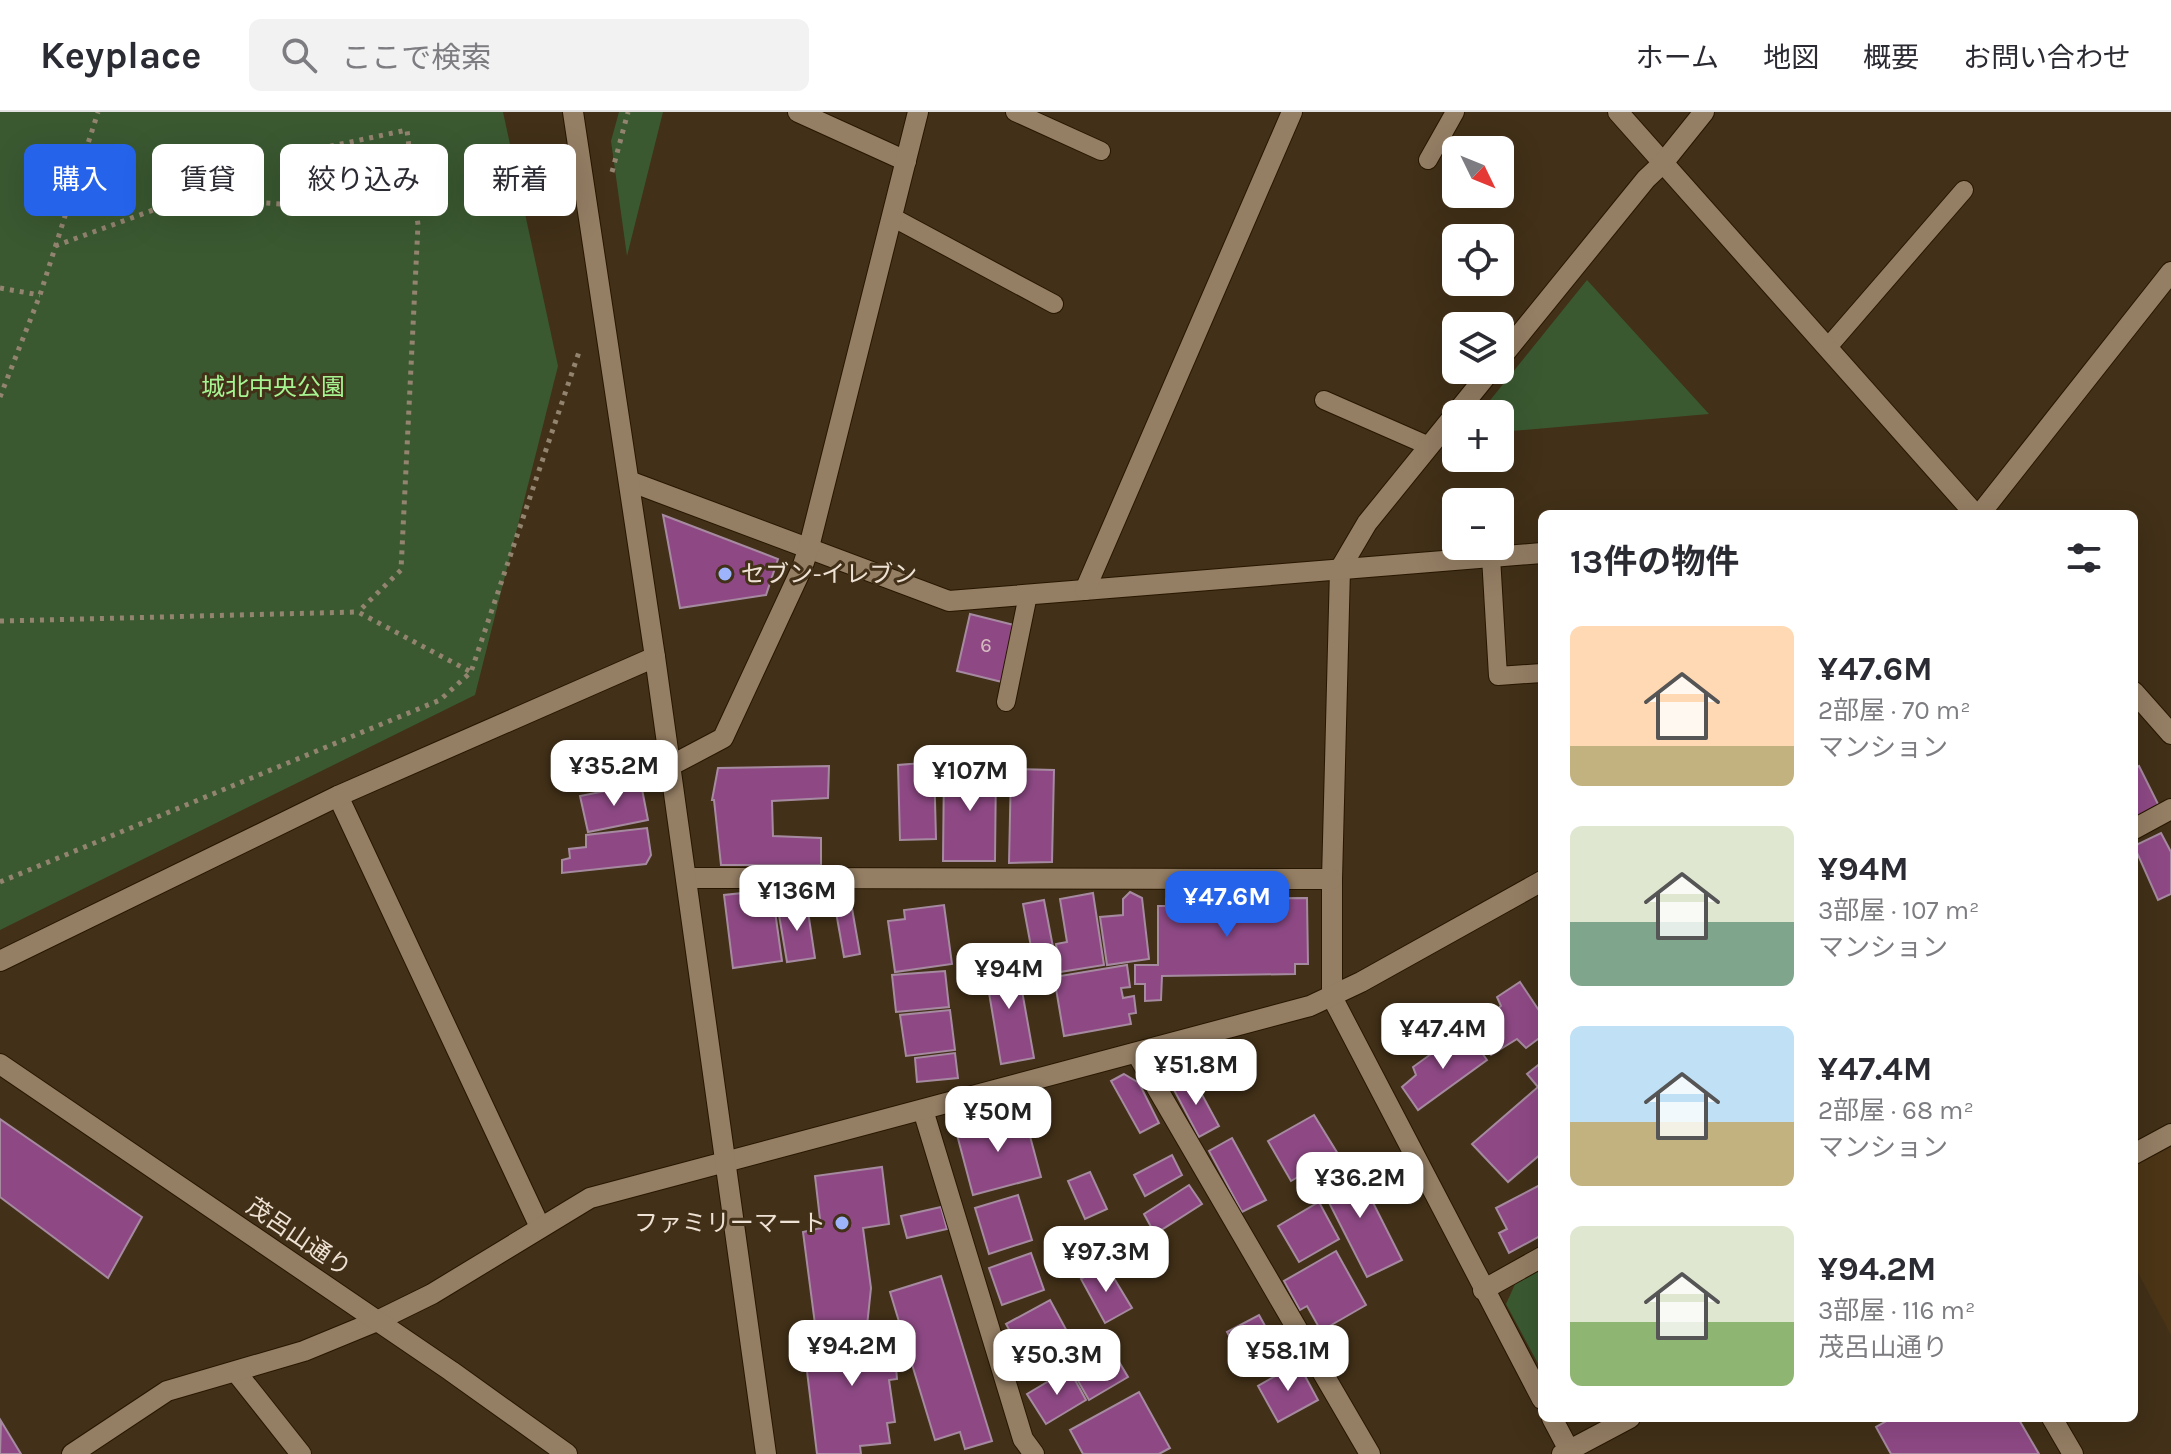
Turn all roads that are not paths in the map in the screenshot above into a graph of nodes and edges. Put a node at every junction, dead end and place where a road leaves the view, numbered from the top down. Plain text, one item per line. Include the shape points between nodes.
1 (573, 112) edge
2 (798, 112) edge
3 (918, 112) edge
4 (1015, 112) edge
5 (1292, 112) edge
6 (1455, 112) edge
7 (1618, 112) edge
8 (1704, 112) edge
9 (1101, 151) dead end
10 (1428, 160) dead end
11 (906, 161) junction
12 (1663, 163) junction
13 (1964, 190) dead end
14 (892, 217) junction
15 (2171, 272) edge
16 (1054, 304) dead end
17 (1514, 342) edge
18 (1828, 347) junction
19 (1480, 384) edge
20 (1324, 400) dead end
21 (1429, 446) junction
22 (629, 481) junction
23 (1974, 510) edge
24 (1981, 510) edge
25 (809, 547) junction
26 (1538, 553) edge
27 (1514, 555) edge
28 (1453, 560) edge
29 (1491, 560) edge
30 (1340, 569) junction
31 (1085, 590) junction
32 (1028, 595) junction
33 (655, 657) junction
34 (1538, 673) edge
35 (2138, 697) edge
36 (1006, 702) dead end
37 (2171, 734) edge
38 (670, 766) junction
39 (338, 796) junction
40 (2171, 809) edge
41 (2138, 827) edge
42 (686, 878) junction
43 (1332, 879) junction
44 (1538, 883) edge
45 (0, 961) edge
46 (1332, 997) junction
47 (1137, 1054) junction
48 (0, 1064) edge
49 (923, 1110) junction
50 (2171, 1134) edge
51 (2138, 1152) edge
52 (726, 1161) junction
53 (540, 1227) junction
54 (1538, 1259) edge
55 (1483, 1290) junction
56 (377, 1321) junction
57 (236, 1372) junction
58 (1538, 1392) edge
59 (1554, 1422) edge
60 (1623, 1422) edge
61 (2054, 1422) edge
62 (1567, 1453) edge
63 (72, 1454) edge
64 (301, 1454) edge
65 (567, 1454) edge
66 (766, 1454) edge
67 (1034, 1454) edge
68 (1370, 1454) edge
69 (2073, 1454) edge

1 - 22 street
2 - 11 street
3 - 11 street
4 - 9 lane
5 - 31 street
6 - 10 lane
7 - 12 street
8 - 12 street
11 - 14 street
12 - 17 street
12 - 18 street
13 - 18 lane
14 - 16 lane
14 - 25 street
15 - 24 street
18 - 23 street
19 - 21 street
20 - 21 lane
21 - 30 street via 1367,523
22 - 25 street
22 - 33 street
25 - 32 street via 949,601
25 - 38 street via 723,738
26 - 27 street
28 - 30 street
29 - 34 lane via 1498,676
30 - 31 street
30 - 43 street
31 - 32 street
32 - 36 lane
33 - 38 street
33 - 39 street
35 - 37 street
38 - 42 street
39 - 45 street
39 - 53 street
40 - 41 street
42 - 43 street
42 - 52 street
43 - 46 street
44 - 46 street
46 - 47 street
46 - 55 street
47 - 49 street
47 - 68 street
48 - 56 street, 茂呂山通り
49 - 52 street
49 - 67 street via 1023,1439
50 - 51 street
52 - 53 street via 590,1198
52 - 66 street
53 - 56 street via 432,1294
54 - 55 street
55 - 58 street
56 - 57 street
56 - 65 street, 茂呂山通り
57 - 63 street via 167,1391
57 - 64 street
59 - 62 street
60 - 62 street
61 - 69 street

